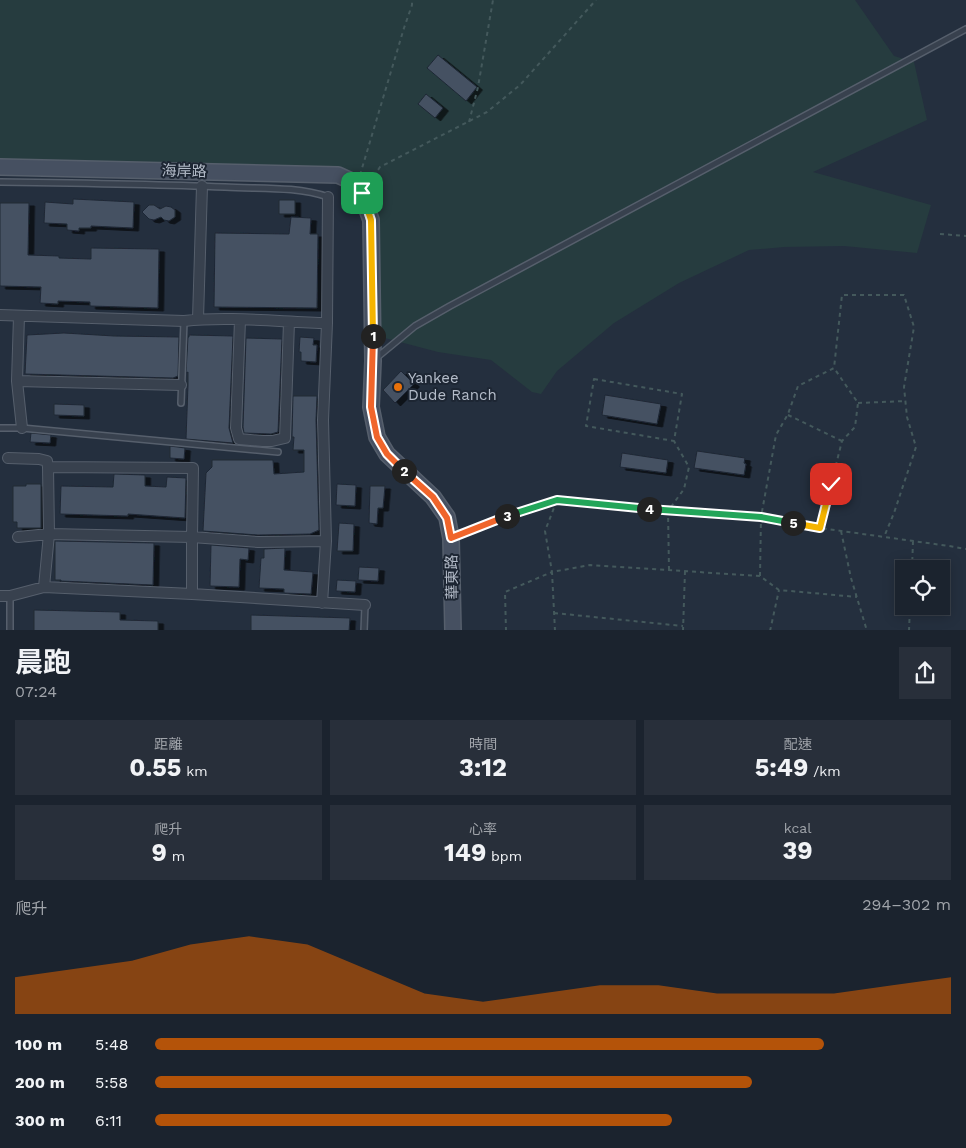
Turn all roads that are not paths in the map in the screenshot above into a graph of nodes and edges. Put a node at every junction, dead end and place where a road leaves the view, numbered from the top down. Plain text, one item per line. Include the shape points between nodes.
1 (966, 29) edge
2 (0, 167) edge
3 (0, 182) edge
4 (202, 186) junction
5 (362, 193) joint
6 (328, 197) joint
7 (0, 315) edge
8 (18, 316) junction
9 (198, 319) junction
10 (240, 320) junction
11 (184, 321) junction
12 (289, 322) junction
13 (327, 323) junction
14 (373, 361) junction
15 (17, 381) junction
16 (181, 386) junction
17 (181, 402) dead end
18 (0, 428) edge
19 (22, 428) junction
20 (278, 452) dead end
21 (8, 458) dead end
22 (48, 468) junction
23 (49, 534) junction
24 (18, 537) dead end
25 (192, 537) junction
26 (326, 541) junction
27 (44, 587) junction
28 (192, 594) junction
29 (5, 596) edge
30 (322, 602) junction
31 (365, 605) joint
32 (10, 630) edge
33 (364, 630) edge
34 (453, 630) edge

1 - 14 lane via 450,306 415,326
2 - 5 main road, 海岸路 via 338,175 349,180
3 - 4 lane
4 - 6 lane via 287,190
4 - 9 street
5 - 14 main road, 華東路 via 371,220
6 - 13 street
7 - 8 street
8 - 11 street
8 - 15 street
9 - 10 street
9 - 11 street
10 - 12 street
10 - 12 street via 236,428 239,439 263,441 285,438
11 - 16 lane
12 - 13 street
13 - 26 street via 323,420
14 - 34 main road, 華東路 via 371,407 377,437 387,454 433,497 447,518 451,538
15 - 16 street
15 - 19 street
16 - 17 lane
18 - 19 lane
19 - 20 lane
21 - 22 street via 39,459 47,461
22 - 23 street
22 - 25 street via 193,468
23 - 24 street
23 - 25 street
23 - 27 street
25 - 26 street via 258,542
25 - 28 street
26 - 30 street
27 - 28 street
27 - 29 street
28 - 30 street
29 - 32 lane
30 - 31 street
31 - 33 lane

